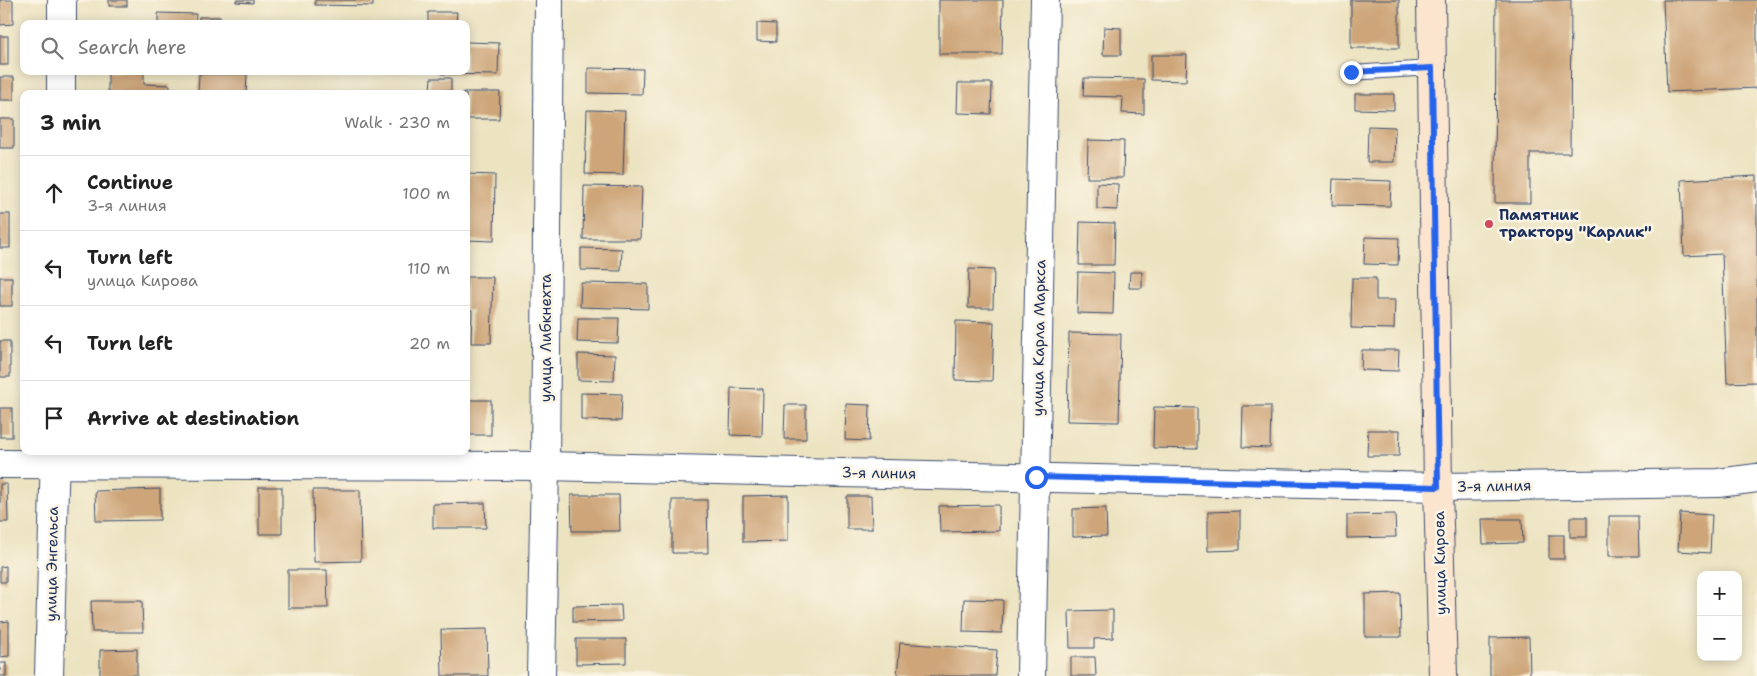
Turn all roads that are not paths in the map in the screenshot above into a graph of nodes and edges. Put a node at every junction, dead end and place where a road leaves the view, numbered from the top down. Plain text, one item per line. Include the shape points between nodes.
1 (62, 0) edge
2 (549, 0) edge
3 (1045, 0) edge
4 (1431, 0) edge
5 (62, 20) edge
6 (1432, 68) junction
7 (1351, 72) dead end
8 (61, 75) edge
9 (61, 90) edge
10 (55, 458) edge
11 (0, 464) edge
12 (545, 466) junction
13 (1036, 477) junction
14 (1757, 478) edge
15 (1438, 487) junction
16 (50, 676) edge
17 (541, 676) edge
18 (1031, 676) edge
19 (1443, 676) edge

1 - 5 street
2 - 12 street, улица Либкнехта
3 - 13 street, улица Карла Маркса
4 - 6 street, улица Кирова
6 - 7 lane
6 - 15 street, улица Кирова
8 - 9 street
10 - 11 street, 3-я линия
10 - 12 street, 3-я линия
10 - 16 street, улица Энгельса
12 - 13 street, 3-я линия
12 - 17 street, улица Либкнехта
13 - 15 street, 3-я линия
13 - 18 street, улица Карла Маркса
14 - 15 street, 3-я линия via 1718,483
15 - 19 street, улица Кирова

